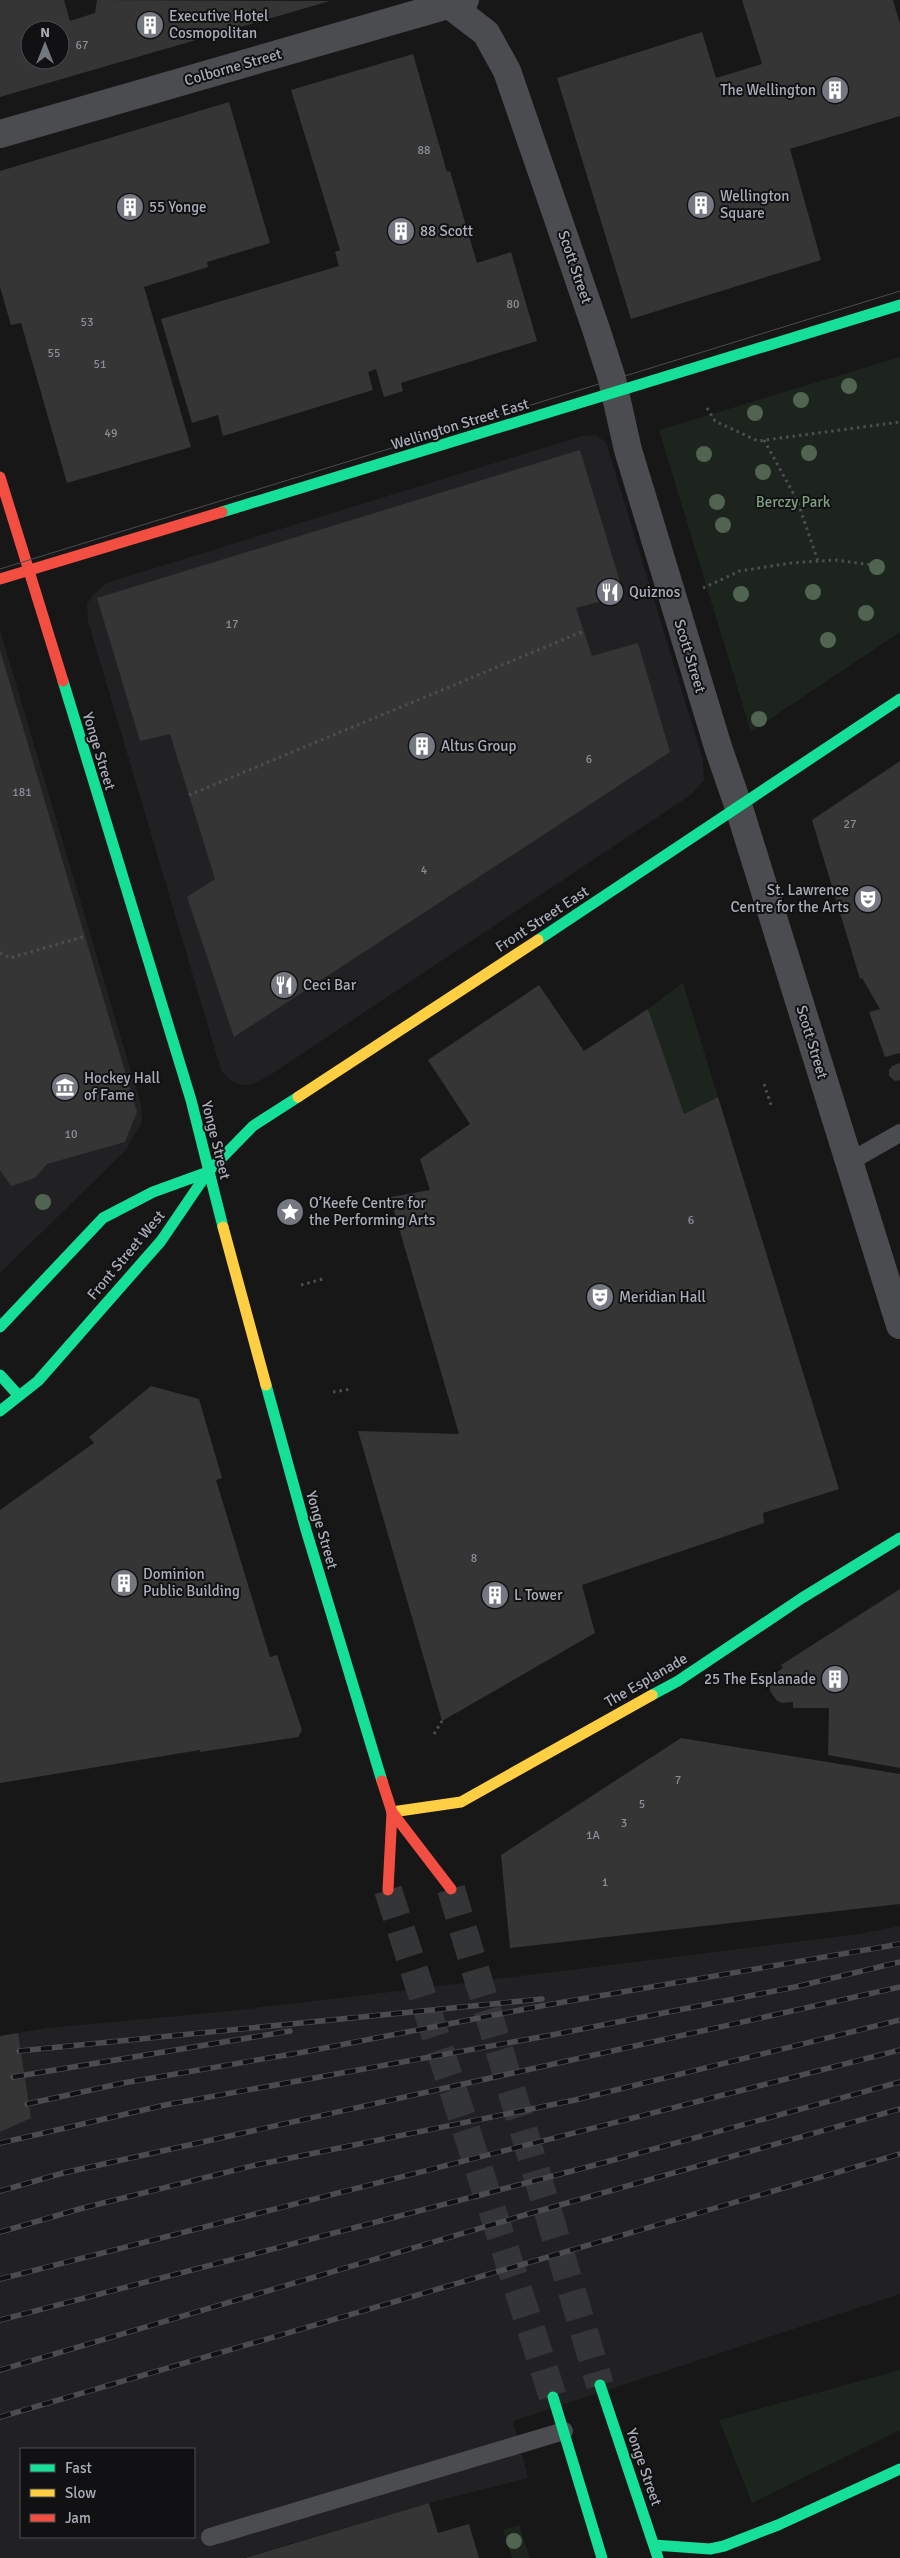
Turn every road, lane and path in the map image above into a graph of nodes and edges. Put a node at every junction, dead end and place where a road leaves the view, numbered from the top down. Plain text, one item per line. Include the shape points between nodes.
1 (453, 2) edge
2 (0, 134) edge
3 (900, 305) edge
4 (615, 392) junction
5 (708, 408) dead end
6 (900, 422) edge
7 (764, 440) junction
8 (0, 478) edge
9 (818, 561) junction
10 (873, 565) dead end
11 (28, 570) junction
12 (0, 579) edge
13 (698, 590) dead end
14 (584, 631) dead end
15 (900, 698) edge
16 (189, 795) dead end
17 (739, 808) junction
18 (86, 936) dead end
19 (0, 953) edge
20 (764, 1084) dead end
21 (771, 1104) dead end
22 (900, 1133) edge
23 (850, 1162) junction
24 (208, 1172) junction
25 (326, 1278) dead end
26 (301, 1285) dead end
27 (900, 1325) edge
28 (0, 1327) edge
29 (0, 1375) edge
30 (351, 1389) dead end
31 (333, 1392) dead end
32 (19, 1396) junction
33 (0, 1411) edge
34 (900, 1538) edge
35 (442, 1721) dead end
36 (434, 1734) dead end
37 (392, 1812) junction
38 (451, 1889) tunnel mouth
39 (388, 1890) tunnel mouth
40 (600, 2385) tunnel mouth
41 (553, 2397) tunnel mouth
42 (564, 2431) junction
43 (900, 2468) edge
44 (210, 2537) dead end
45 (654, 2545) junction
46 (602, 2558) edge
47 (658, 2558) edge

1 - 2 street, Colborne Street
1 - 4 street, Scott Street via 486,33 507,71
3 - 4 main road, Wellington Street East
4 - 11 main road, Wellington Street East
4 - 17 street, Scott Street via 630,459
5 - 7 path via 715,421 758,441
6 - 7 path
7 - 9 path via 797,500
8 - 11 main road, Yonge Street
9 - 10 path
9 - 13 path via 740,571
11 - 12 main road, Wellington Street East
11 - 24 main road, Yonge Street via 191,1100
14 - 16 path
15 - 17 main road, Front Street East
17 - 23 street, Scott Street
17 - 24 main road, Front Street East via 252,1126
18 - 19 path via 10,958
20 - 21 path
22 - 23 lane
23 - 27 street, Scott Street
24 - 28 main road, Front Street West via 153,1192 103,1218
24 - 32 main road, Front Street West via 160,1241 38,1381
24 - 37 main road, Yonge Street via 306,1530
25 - 26 path
29 - 32 main road
30 - 31 path
32 - 33 main road, Front Street West
34 - 37 main road, The Esplanade via 802,1598 678,1681 462,1802
35 - 36 path
37 - 38 main road, Yonge Street
37 - 39 main road, Yonge Street
40 - 45 main road, Yonge Street
41 - 42 main road
42 - 44 lane
42 - 46 main road
43 - 45 main road via 778,2525 724,2546 710,2549
45 - 47 main road, Yonge Street

